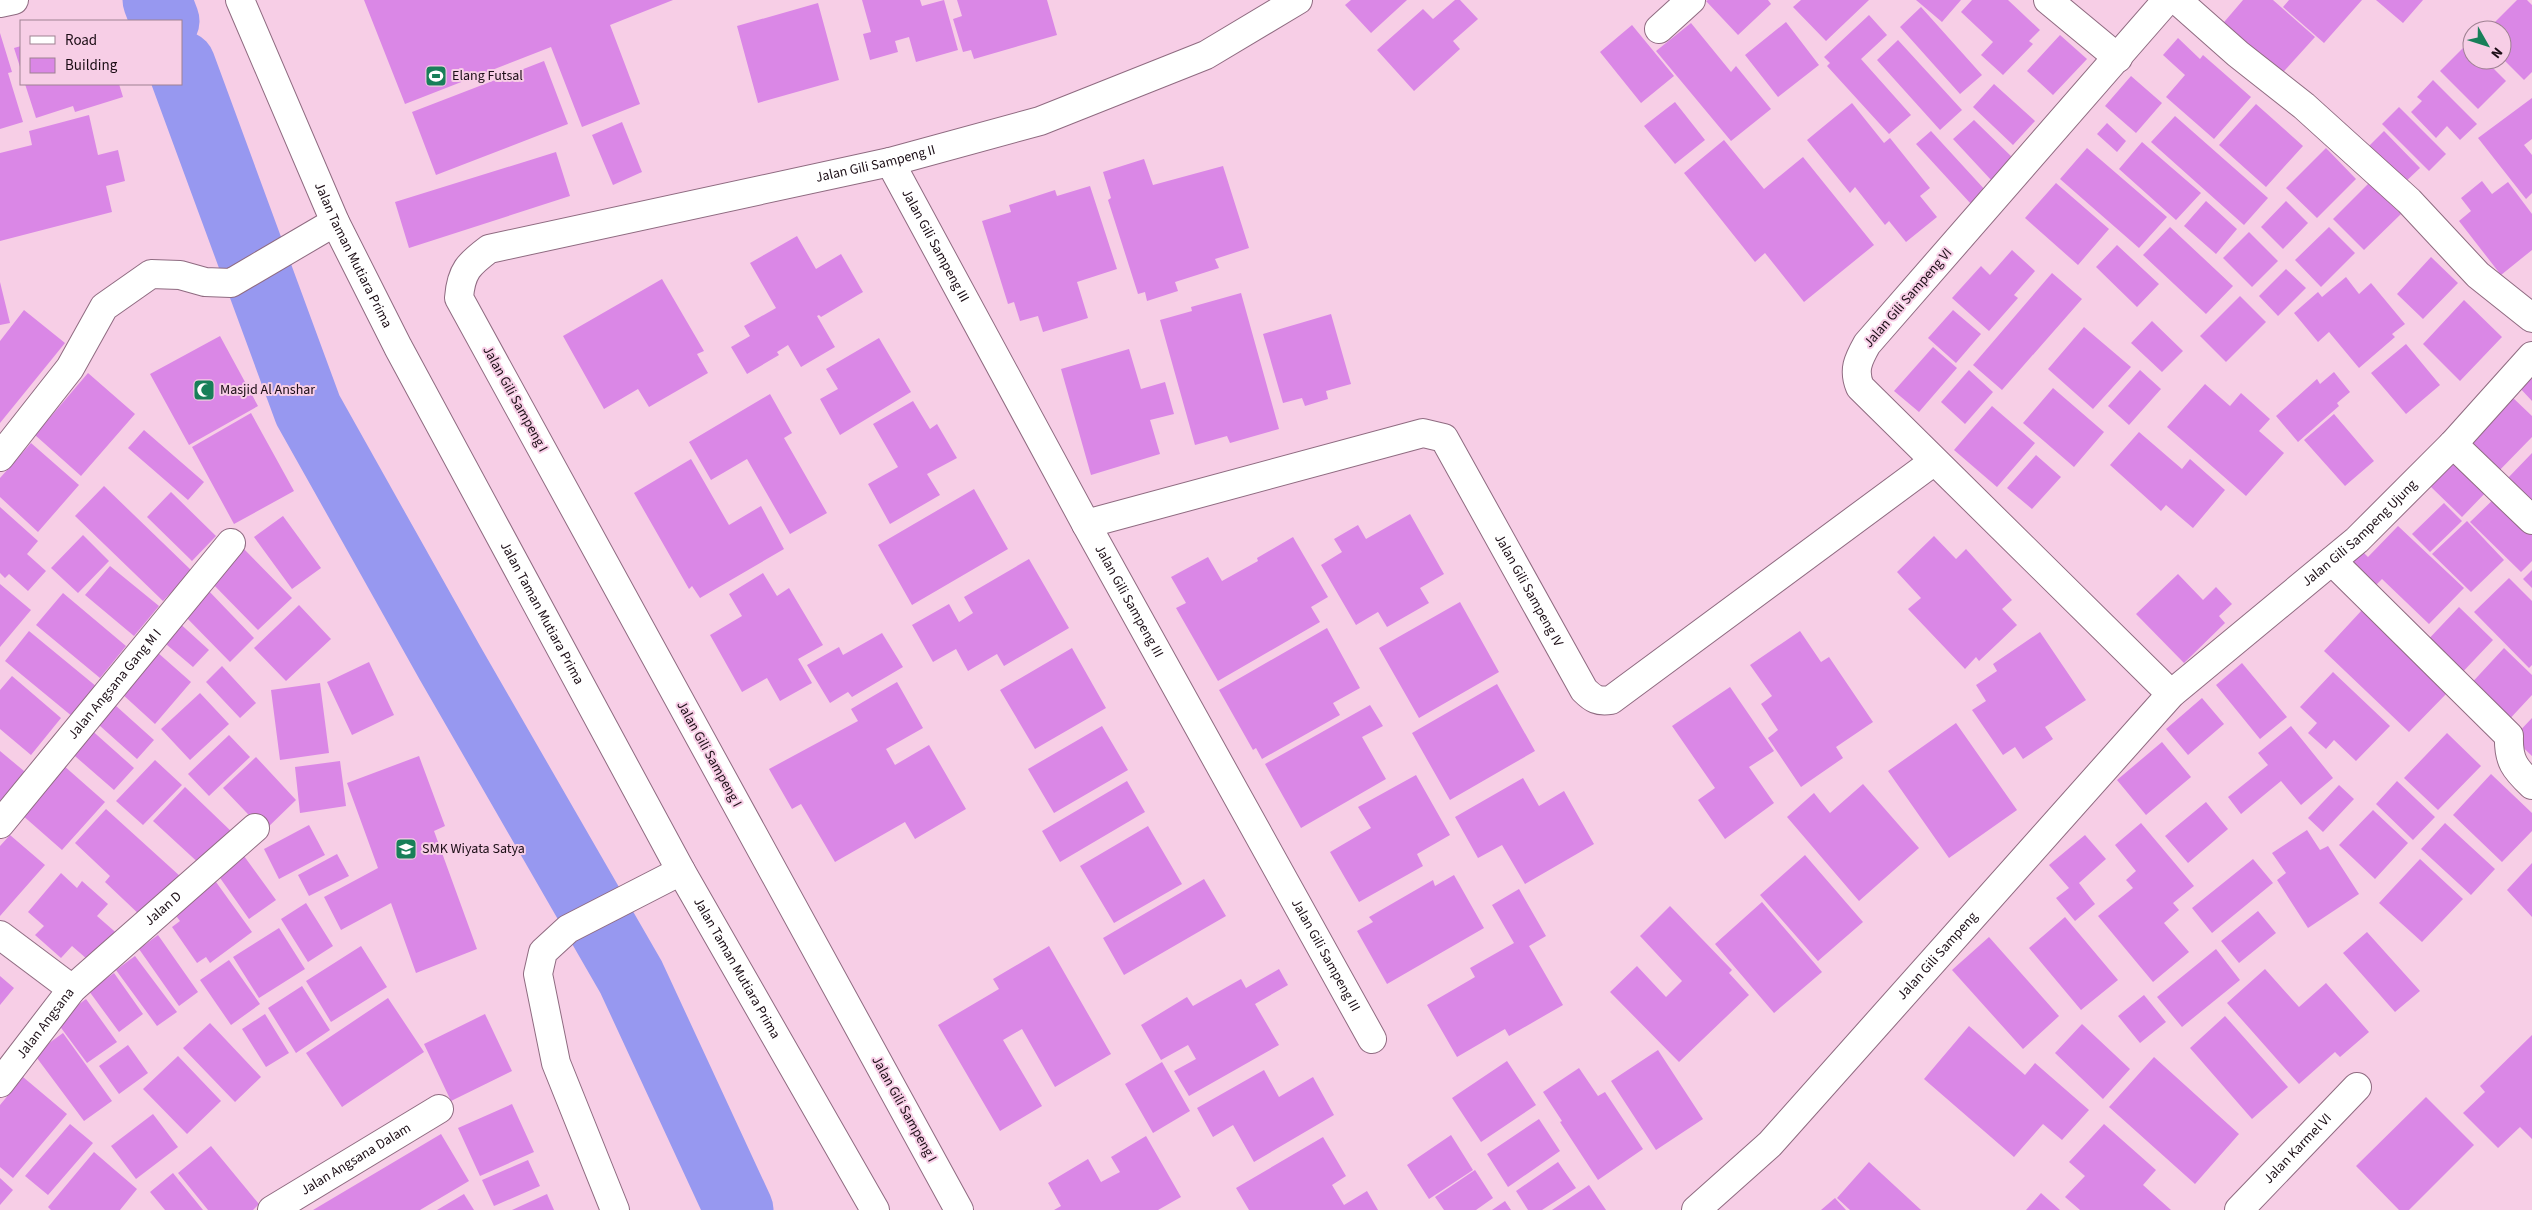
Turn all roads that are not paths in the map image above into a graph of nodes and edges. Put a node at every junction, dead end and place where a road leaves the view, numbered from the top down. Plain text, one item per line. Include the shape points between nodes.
1 (14, 0) edge
2 (240, 0) edge
3 (1298, 0) edge
4 (1692, 0) edge
5 (2048, 0) edge
6 (2167, 0) edge
7 (2177, 0) edge
8 (0, 3) edge
9 (1659, 29) dead end
10 (2118, 58) junction
11 (890, 162) junction
12 (334, 222) junction
13 (459, 298) joint
14 (2532, 318) edge
15 (2532, 356) edge
16 (2453, 444) junction
17 (0, 457) edge
18 (1933, 462) junction
19 (2532, 520) edge
20 (1086, 524) junction
21 (231, 543) dead end
22 (2332, 560) junction
23 (2171, 694) junction
24 (2523, 777) edge
25 (0, 824) edge
26 (255, 828) dead end
27 (670, 876) junction
28 (0, 935) edge
29 (72, 989) junction
30 (1372, 1039) dead end
31 (0, 1083) edge
32 (2357, 1087) dead end
33 (439, 1109) dead end
34 (272, 1210) edge
35 (615, 1210) edge
36 (875, 1210) edge
37 (959, 1210) edge
38 (1696, 1210) edge
39 (2239, 1210) edge

1 - 8 street
2 - 12 street, Jalan Taman Mutiara Prima
3 - 11 street, Jalan Gili Sampeng II via 1206,55 1040,122
4 - 9 street
5 - 10 street
6 - 10 street, Jalan Gili Sampeng VI
7 - 14 street via 2311,112 2408,200 2478,275
10 - 18 street, Jalan Gili Sampeng VI via 1858,358 1855,374 1860,387
11 - 13 street, Jalan Gili Sampeng II via 489,249 469,264 460,281
11 - 20 street, Jalan Gili Sampeng III
12 - 17 street via 231,283 151,274 104,308 70,368
12 - 27 street, Jalan Taman Mutiara Prima
13 - 37 street, Jalan Gili Sampeng I
15 - 16 street, Jalan Gili Sampeng Ujung
16 - 19 street
16 - 22 street, Jalan Gili Sampeng Ujung via 2357,540
18 - 20 street, Jalan Gili Sampeng IV via 1611,700 1603,701 1594,700 1584,690 1444,438 1423,433
18 - 23 street, Jalan Gili Sampeng VI
20 - 30 street, Jalan Gili Sampeng III
21 - 25 street, Jalan Angsana Gang M I
22 - 23 street, Jalan Gili Sampeng Ujung
22 - 24 street via 2509,736 2508,748
23 - 38 street, Jalan Gili Sampeng via 1770,1144
26 - 29 street, Jalan D
27 - 35 street via 571,926 543,952 538,974 556,1063
27 - 36 street, Jalan Taman Mutiara Prima
28 - 29 street, Jalan Angsana
29 - 31 street, Jalan Angsana
32 - 39 street, Jalan Karmel VI
33 - 34 street, Jalan Angsana Dalam

